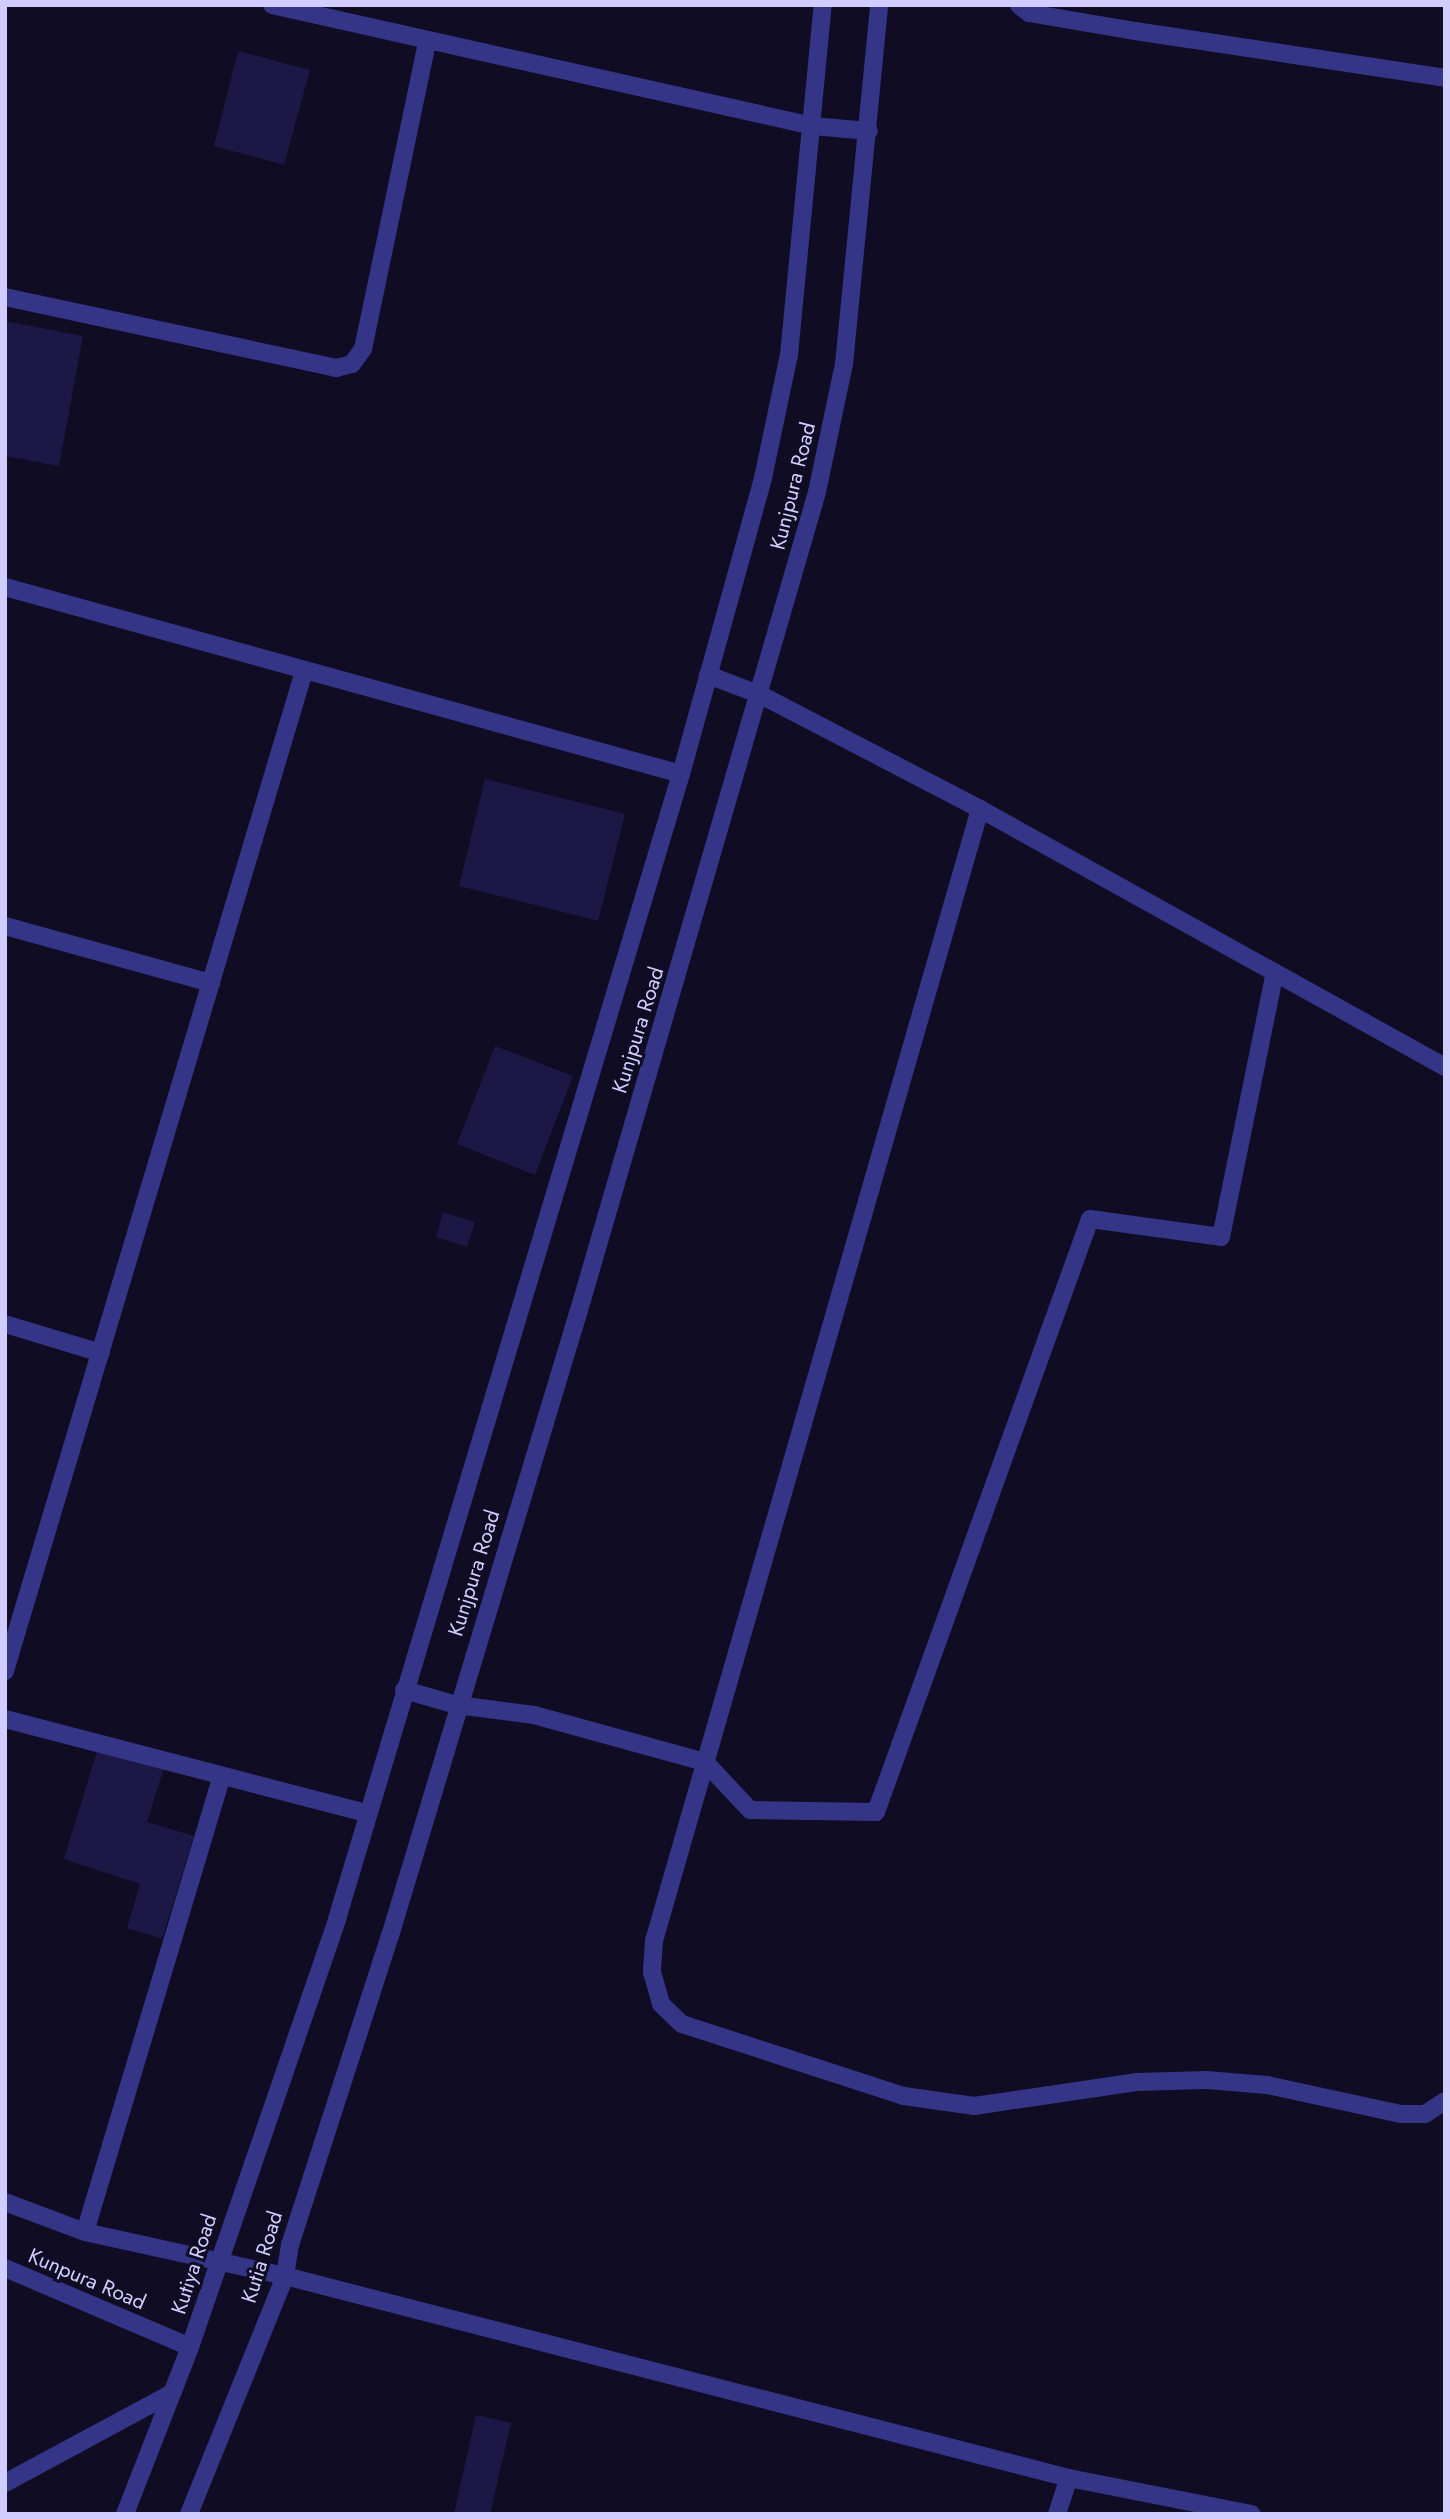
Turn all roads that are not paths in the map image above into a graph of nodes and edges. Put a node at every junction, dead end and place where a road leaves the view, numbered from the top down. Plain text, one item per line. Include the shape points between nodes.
1 (272, 5) edge
2 (823, 5) edge
3 (879, 5) edge
4 (1019, 5) edge
5 (427, 43) junction
6 (1445, 78) edge
7 (813, 126) junction
8 (869, 131) junction
9 (5, 297) edge
10 (5, 587) edge
11 (304, 671) junction
12 (708, 675) junction
13 (761, 695) junction
14 (681, 774) junction
15 (980, 809) junction
16 (5, 926) edge
17 (1275, 972) junction
18 (211, 983) junction
19 (1445, 1067) edge
20 (5, 1324) edge
21 (101, 1353) junction
22 (5, 1671) edge
23 (404, 1689) junction
24 (457, 1705) junction
25 (5, 1719) edge
26 (705, 1762) junction
27 (221, 1779) junction
28 (366, 1813) junction
29 (301, 2028) joint
30 (352, 2049) joint
31 (1445, 2101) edge
32 (5, 2202) edge
33 (85, 2232) junction
34 (219, 2262) junction
35 (5, 2269) edge
36 (285, 2276) junction
37 (190, 2347) junction
38 (172, 2393) junction
39 (1069, 2478) junction
40 (5, 2483) edge
41 (125, 2514) edge
42 (189, 2514) edge
43 (1057, 2514) edge
44 (1251, 2514) edge

1 - 5 street
2 - 7 street, Kunjpura Road
3 - 8 street, Kunjpura Road
4 - 6 street via 1030,13 1122,29
5 - 7 street
5 - 9 street via 363,349 352,364 336,368
7 - 8 street
7 - 12 street, Kunjpura Road via 789,355 763,478
8 - 13 street, Kunjpura Road via 845,363 817,492
10 - 11 street
11 - 14 street
11 - 18 street
12 - 13 street
12 - 14 street, Kunjpura Road
13 - 15 street
13 - 24 street, Kunjpura Road
14 - 23 street, Kunjpura Road
15 - 17 street
15 - 26 street
16 - 18 street
17 - 19 street
17 - 26 street via 1221,1237 1090,1219 876,1812 750,1810
18 - 21 street
20 - 21 street
21 - 22 street
23 - 24 street
23 - 28 street, Kunjpura Road
24 - 26 street via 534,1715
24 - 30 street, Kunjpura Road
25 - 27 street
26 - 31 street via 654,1941 652,1972 661,2004 682,2024 904,2096 974,2106 1136,2081 1206,2080 1266,2085 1401,2114 1425,2114
27 - 28 street
27 - 33 street
28 - 29 street, Kunjpura Road
29 - 34 street, Kutiya Road
30 - 36 street, Kutia Road
32 - 33 street
33 - 34 street
34 - 36 street
34 - 37 street, Kutiya Road
35 - 37 street, Kunpura Road
36 - 39 street
36 - 42 street, Kutia Road
37 - 38 street, Kutiya Road
38 - 40 street
38 - 41 street, Kutiya Road
39 - 43 street
39 - 44 street

